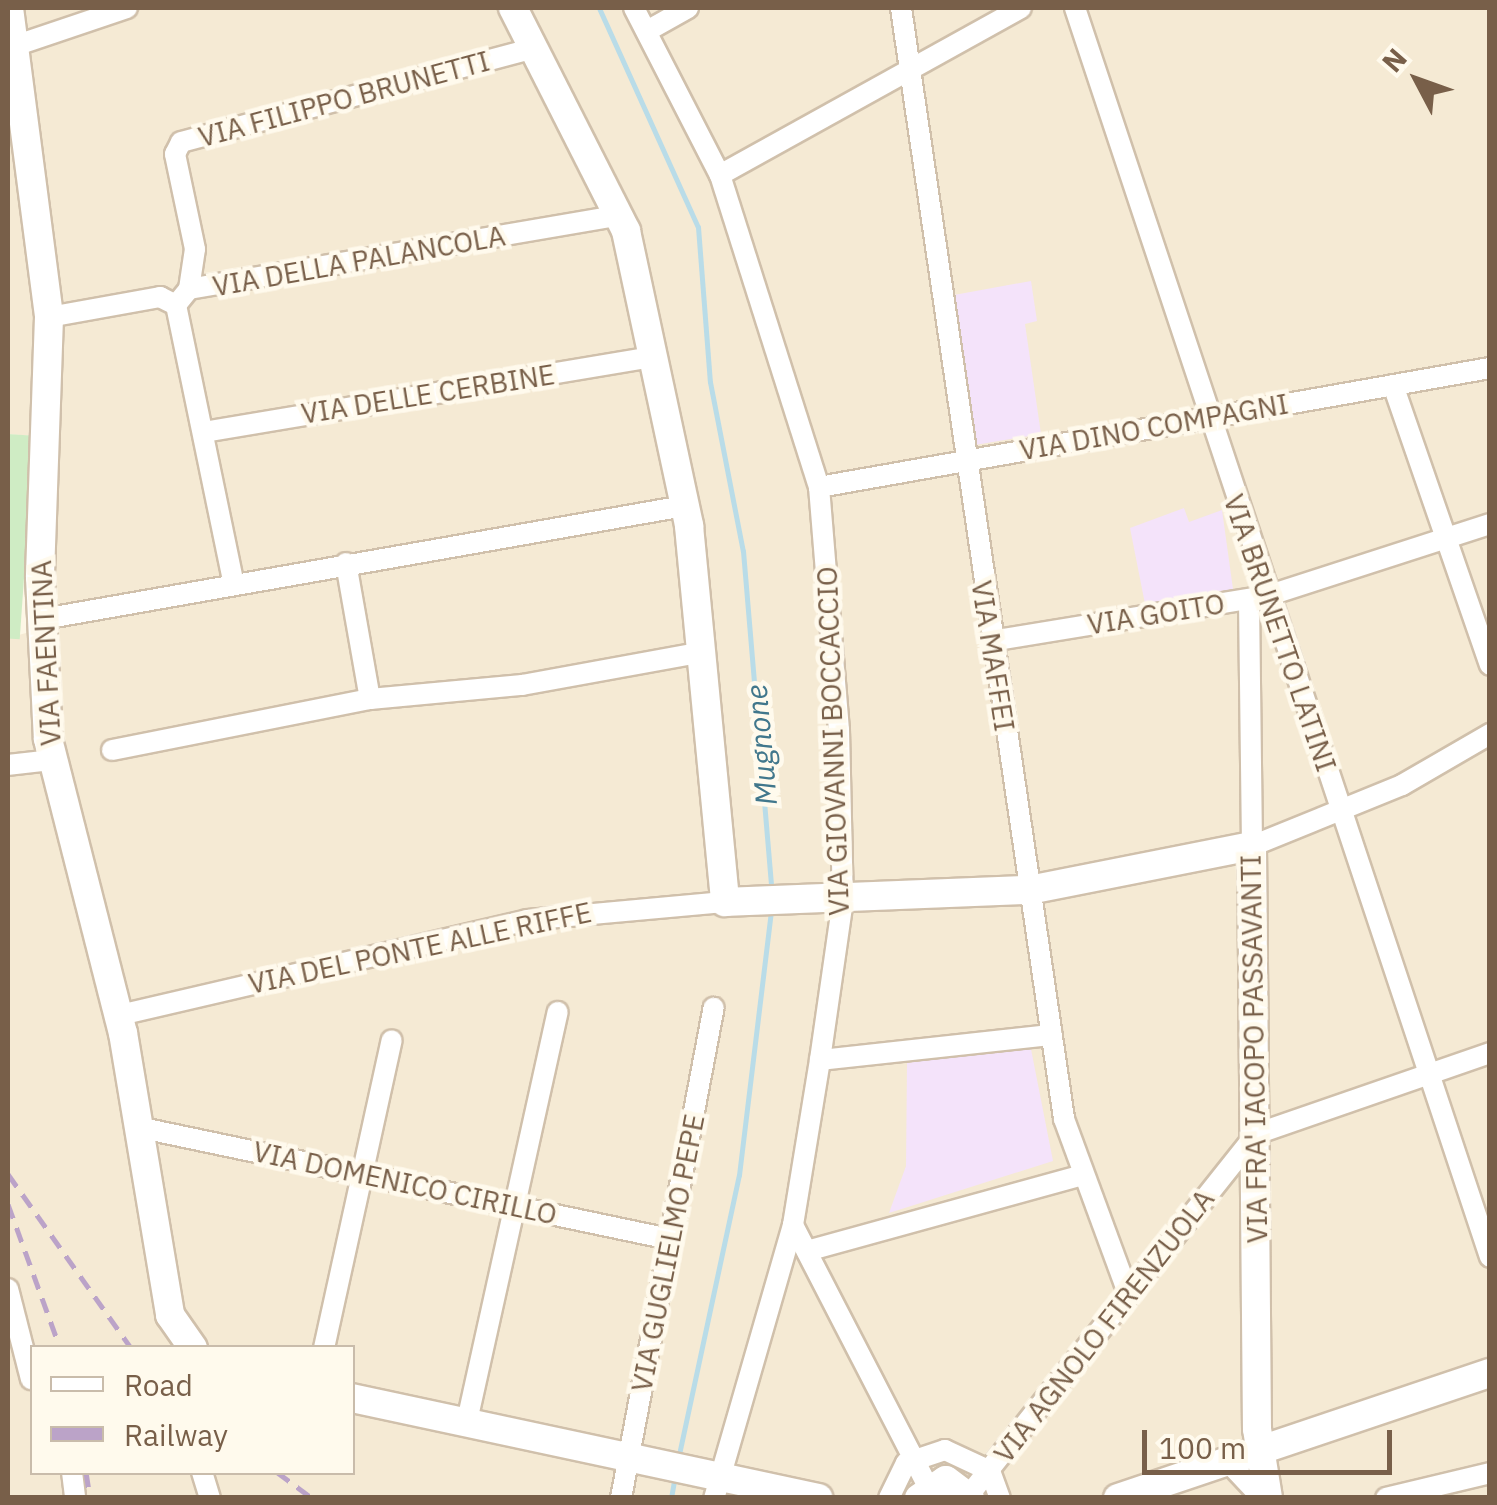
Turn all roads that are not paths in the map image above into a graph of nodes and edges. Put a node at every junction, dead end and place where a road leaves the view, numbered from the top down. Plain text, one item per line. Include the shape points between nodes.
1 (9, 8) edge
2 (127, 8) edge
3 (513, 8) edge
4 (634, 8) edge
5 (688, 8) edge
6 (901, 8) edge
7 (1020, 8) edge
8 (1076, 8) edge
9 (647, 30) junction
10 (17, 46) junction
11 (537, 46) junction
12 (910, 70) junction
13 (720, 175) junction
14 (620, 215) junction
15 (183, 297) junction
16 (49, 316) junction
17 (652, 357) junction
18 (1490, 368) edge
19 (1393, 385) junction
20 (1208, 418) junction
21 (204, 432) junction
22 (964, 462) junction
23 (820, 488) junction
24 (684, 506) junction
25 (1490, 524) edge
26 (1444, 539) junction
27 (346, 562) junction
28 (234, 581) junction
29 (1258, 598) junction
30 (42, 619) junction
31 (992, 641) junction
32 (704, 652) junction
33 (1490, 665) edge
34 (370, 699) junction
35 (1490, 734) edge
36 (112, 750) dead end
37 (52, 760) junction
38 (8, 765) edge
39 (1341, 814) junction
40 (1252, 846) junction
41 (1029, 890) junction
42 (843, 900) junction
43 (732, 902) junction
44 (714, 1008) dead end
45 (558, 1012) dead end
46 (120, 1015) junction
47 (1052, 1035) junction
48 (392, 1040) dead end
49 (1490, 1053) edge
50 (820, 1060) junction
51 (1430, 1075) junction
52 (142, 1128) junction
53 (1256, 1134) junction
54 (362, 1174) junction
55 (1082, 1174) junction
56 (515, 1207) junction
57 (793, 1225) junction
58 (669, 1239) junction
59 (807, 1251) junction
60 (1490, 1257) edge
61 (8, 1289) edge
62 (1128, 1294) junction
63 (170, 1315) junction
64 (174, 1345) edge
65 (190, 1345) edge
66 (325, 1345) edge
67 (30, 1372) edge
68 (1490, 1374) edge
69 (355, 1399) edge
70 (467, 1421) junction
71 (1259, 1452) junction
72 (640, 1459) junction
73 (911, 1460) junction
74 (1228, 1462) junction
75 (990, 1471) junction
76 (1490, 1474) edge
77 (717, 1487) edge
78 (924, 1492) edge
79 (970, 1496) edge
80 (622, 1498) edge
81 (818, 1498) edge
82 (889, 1498) edge
83 (1000, 1498) edge
84 (1118, 1498) edge
85 (1265, 1498) edge
86 (1386, 1498) edge

1 - 10 street, VIA FAENTINA
2 - 10 street
3 - 11 street
4 - 9 street, VIA GIOVANNI BOCCACCIO
5 - 9 street
6 - 12 street, VIA MAFFEI
7 - 12 street
8 - 20 street, VIA BRUNETTO LATINI
9 - 13 street, VIA GIOVANNI BOCCACCIO
10 - 16 street, VIA FAENTINA
11 - 14 street
11 - 15 street, VIA FILIPPO BRUNETTI via 181,142 176,154 195,249
12 - 13 street
12 - 22 street, VIA MAFFEI
13 - 23 street, VIA GIOVANNI BOCCACCIO
14 - 15 street, VIA DELLA PALANCOLA
14 - 17 street
15 - 16 street, VIA DELLA PALANCOLA
15 - 21 street
16 - 30 street, VIA FAENTINA
17 - 21 street, VIA DELLE CERBINE
17 - 24 street
18 - 19 street, VIA DINO COMPAGNI
19 - 20 street, VIA DINO COMPAGNI
19 - 26 street
20 - 22 street, VIA DINO COMPAGNI
20 - 29 street, VIA BRUNETTO LATINI
21 - 28 street
22 - 23 street, VIA DINO COMPAGNI
22 - 31 street, VIA MAFFEI
23 - 42 street, VIA GIOVANNI BOCCACCIO
24 - 27 street
24 - 32 street
25 - 26 street, VIA GOITO
26 - 29 street, VIA GOITO
26 - 33 street
27 - 28 street
27 - 34 street
28 - 30 street
29 - 31 street, VIA GOITO
29 - 39 street, VIA BRUNETTO LATINI
29 - 40 street, VIA FRA' IACOPO PASSAVANTI
30 - 37 street, VIA FAENTINA
31 - 41 street, VIA MAFFEI
32 - 34 street via 522,686
32 - 43 street
34 - 36 street
35 - 39 street
37 - 38 street
37 - 46 street, VIA FAENTINA
39 - 40 street
39 - 51 street, VIA BRUNETTO LATINI
40 - 41 street
40 - 53 street, VIA FRA' IACOPO PASSAVANTI
41 - 42 street
41 - 47 street, VIA MAFFEI
42 - 43 street
42 - 50 street, VIA GIOVANNI BOCCACCIO
43 - 46 street, VIA DEL PONTE ALLE RIFFE via 527,920
44 - 58 street, VIA GUGLIELMO PEPE
45 - 56 street
46 - 52 street, VIA FAENTINA
47 - 50 street
47 - 55 street, VIA MAFFEI
48 - 54 street
49 - 51 street
50 - 57 street, VIA GIOVANNI BOCCACCIO
51 - 53 street
51 - 60 street, VIA BRUNETTO LATINI
52 - 54 street, VIA DOMENICO CIRILLO
52 - 63 street, VIA FAENTINA
53 - 62 street, VIA AGNOLO FIRENZUOLA
53 - 71 street, VIA FRA' IACOPO PASSAVANTI
54 - 56 street, VIA DOMENICO CIRILLO
54 - 66 street
55 - 59 street
55 - 62 street, VIA MAFFEI
56 - 58 street, VIA DOMENICO CIRILLO
56 - 70 street
57 - 59 street
57 - 77 street, VIA GIOVANNI BOCCACCIO
58 - 72 street, VIA GUGLIELMO PEPE
59 - 73 street
61 - 67 street
62 - 75 street, VIA AGNOLO FIRENZUOLA
63 - 64 street, VIA FAENTINA
63 - 65 street
68 - 71 street
69 - 70 street
70 - 72 street
71 - 74 street
71 - 85 street, VIA FRA' IACOPO PASSAVANTI
72 - 77 street via 692,1470
72 - 80 street, VIA GUGLIELMO PEPE
73 - 75 street via 953,1450
73 - 78 street
73 - 82 street
74 - 84 street
74 - 85 street, VIA FRA' IACOPO PASSAVANTI
75 - 79 street, VIA AGNOLO FIRENZUOLA
75 - 83 street
76 - 86 street
77 - 81 street
78 - 79 street via 950,1481

